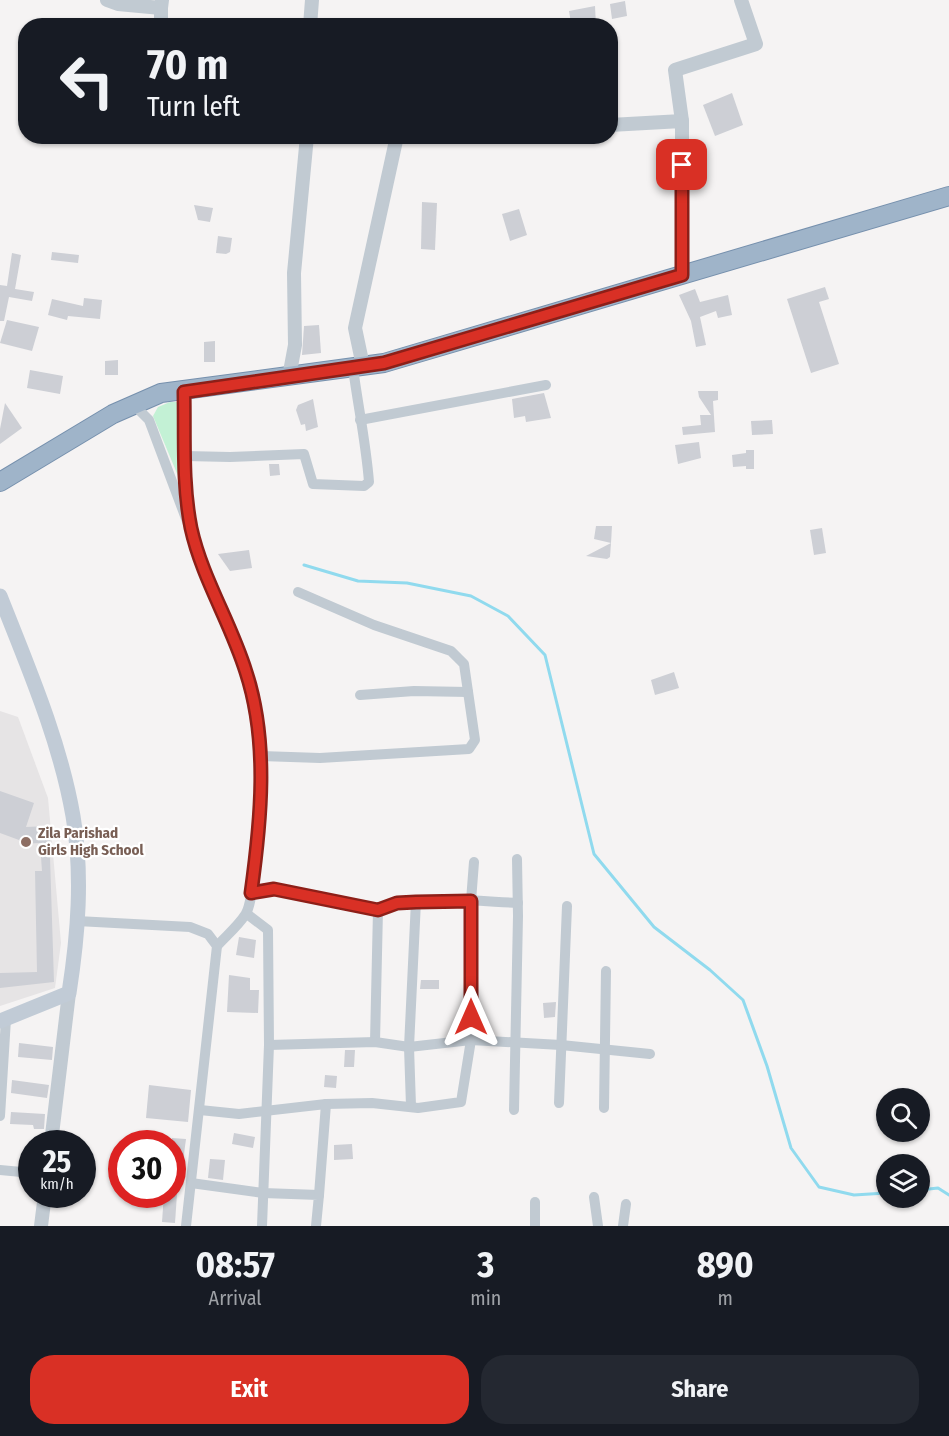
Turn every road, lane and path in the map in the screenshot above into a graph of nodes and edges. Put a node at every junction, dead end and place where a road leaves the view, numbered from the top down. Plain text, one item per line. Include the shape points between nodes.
1 (106, 0) edge
2 (312, 0) edge
3 (741, 0) edge
4 (162, 4) edge
5 (311, 18) edge
6 (682, 121) junction
7 (618, 125) edge
8 (306, 144) edge
9 (395, 144) edge
10 (949, 196) edge
11 (682, 275) junction
12 (358, 367) junction
13 (289, 377) junction
14 (546, 385) dead end
15 (184, 392) junction
16 (133, 404) junction
17 (360, 420) junction
18 (185, 456) junction
19 (0, 482) edge
20 (191, 527) junction
21 (298, 592) dead end
22 (0, 596) edge
23 (468, 692) junction
24 (360, 695) dead end
25 (261, 756) junction
26 (517, 859) dead end
27 (474, 862) dead end
28 (251, 893) junction
29 (471, 901) junction
30 (416, 902) junction
31 (518, 903) junction
32 (567, 906) dead end
33 (378, 910) junction
34 (247, 914) junction
35 (77, 921) junction
36 (217, 946) junction
37 (606, 971) dead end
38 (69, 993) junction
39 (3, 1020) edge
40 (471, 1040) junction
41 (375, 1042) junction
42 (515, 1042) junction
43 (561, 1044) junction
44 (269, 1045) junction
45 (409, 1047) junction
46 (604, 1051) junction
47 (650, 1054) dead end
48 (559, 1102) dead end
49 (326, 1104) junction
50 (411, 1106) junction
51 (604, 1108) dead end
52 (200, 1110) junction
53 (513, 1110) dead end
54 (266, 1113) junction
55 (0, 1116) edge
56 (53, 1130) edge
57 (0, 1170) edge
58 (18, 1172) edge
59 (191, 1183) junction
60 (263, 1193) junction
61 (319, 1195) junction
62 (594, 1197) dead end
63 (535, 1202) dead end
64 (626, 1204) dead end
65 (43, 1208) edge
66 (41, 1226) edge
67 (186, 1226) edge
68 (262, 1226) edge
69 (316, 1226) edge
70 (535, 1226) edge
71 (597, 1226) edge
72 (623, 1226) edge

1 - 4 street via 118,4
2 - 5 street
3 - 6 street via 756,44 675,70
6 - 7 street
6 - 11 street
8 - 13 street via 294,273 295,345
9 - 12 street via 356,328
10 - 11 highway
11 - 12 highway
12 - 13 highway
12 - 17 street
13 - 15 highway
14 - 17 street
15 - 16 highway via 161,393
15 - 18 street
16 - 19 highway
16 - 20 street via 149,420
17 - 18 street via 366,438 369,482 364,486 313,484 304,454
18 - 20 street via 185,492
20 - 25 street via 247,674
21 - 23 street via 374,625 451,651 464,664
22 - 35 main road via 50,729 73,816 78,864
23 - 24 street
23 - 25 street via 475,740 469,749 320,758
25 - 28 street
26 - 31 street
27 - 29 street
28 - 33 street via 274,889
28 - 34 street
29 - 30 street
29 - 31 street
29 - 40 street
30 - 33 street
30 - 45 street
31 - 42 street
32 - 43 street
33 - 41 street
34 - 36 street
34 - 44 street via 268,930
35 - 36 street via 190,927 208,934
35 - 38 main road
36 - 52 street
37 - 46 street
38 - 39 main road
38 - 56 street
39 - 55 street
40 - 42 street
40 - 45 street
40 - 50 street via 461,1102
41 - 44 street
41 - 45 street
42 - 43 street
42 - 53 street
43 - 46 street
43 - 48 street
44 - 54 street
45 - 50 street
46 - 47 street
46 - 51 street
49 - 50 street
49 - 54 street
49 - 61 street
52 - 54 street
52 - 59 street
54 - 60 street
57 - 58 street
59 - 60 street
59 - 67 street
60 - 61 street
60 - 68 street
61 - 69 street
62 - 71 street
63 - 70 street
64 - 72 street
65 - 66 street

